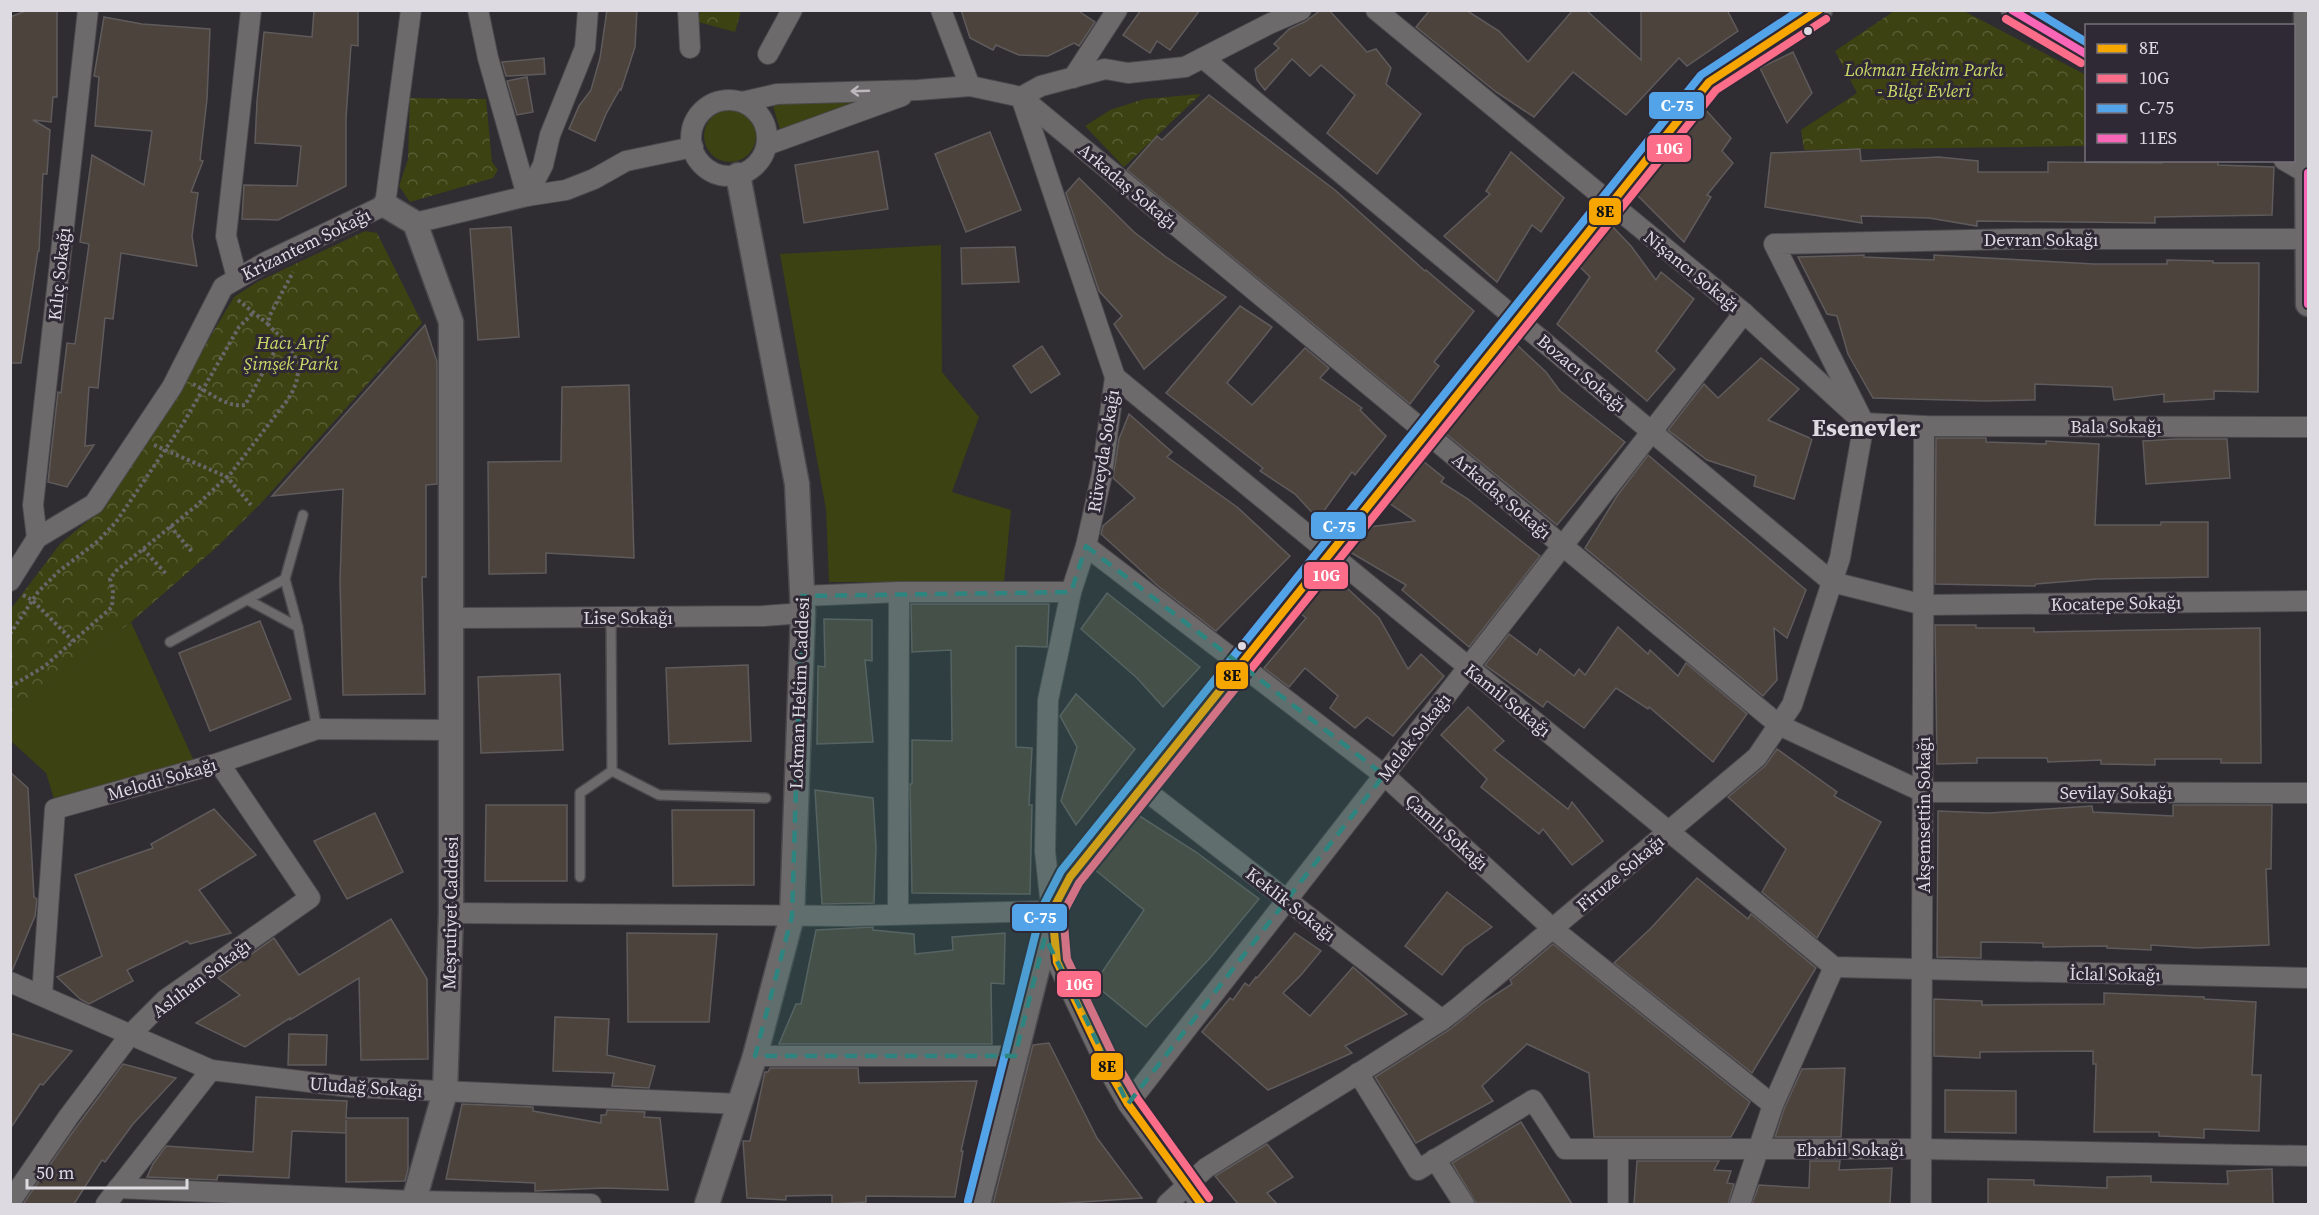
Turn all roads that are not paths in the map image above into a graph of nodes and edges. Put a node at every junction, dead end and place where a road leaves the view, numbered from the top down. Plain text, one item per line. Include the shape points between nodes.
1 (88, 10) edge
2 (251, 10) edge
3 (411, 10) edge
4 (477, 10) edge
5 (588, 10) edge
6 (688, 10) edge
7 (792, 10) edge
8 (941, 10) edge
9 (1117, 10) edge
10 (1301, 10) edge
11 (1376, 10) edge
12 (1820, 10) edge
13 (2012, 10) edge
14 (2306, 10) edge
15 (690, 48) dead end
16 (2085, 53) edge
17 (768, 54) dead end
18 (1203, 58) junction
19 (2303, 73) edge
20 (1073, 78) junction
21 (970, 86) junction
22 (918, 90) junction
23 (1021, 97) junction
24 (742, 102) junction
25 (766, 145) junction
26 (693, 147) junction
27 (2287, 162) edge
28 (2308, 174) edge
29 (738, 175) junction
30 (526, 196) junction
31 (1610, 203) junction
32 (385, 205) junction
33 (415, 223) junction
34 (2308, 239) edge
35 (230, 283) junction
36 (2308, 304) edge
37 (1744, 313) junction
38 (1517, 319) junction
39 (1115, 377) junction
40 (1864, 423) junction
41 (1924, 426) junction
42 (2308, 427) edge
43 (1652, 431) junction
44 (1426, 433) junction
45 (303, 515) dead end
46 (37, 538) junction
47 (1086, 546) junction
48 (1563, 546) junction
49 (1329, 553) junction
50 (285, 579) junction
51 (10, 581) edge
52 (1832, 582) junction
53 (899, 592) junction
54 (1071, 592) junction
55 (248, 600) junction
56 (2308, 601) edge
57 (803, 605) junction
58 (1924, 605) junction
59 (611, 617) junction
60 (452, 618) junction
61 (298, 627) junction
62 (170, 642) dead end
63 (1240, 664) junction
64 (1468, 667) junction
65 (1779, 725) junction
66 (317, 729) junction
67 (452, 730) junction
68 (219, 763) junction
69 (612, 771) junction
70 (1384, 775) junction
71 (1141, 787) junction
72 (1923, 792) junction
73 (2308, 793) edge
74 (766, 798) dead end
75 (1669, 832) junction
76 (580, 877) dead end
77 (1286, 901) junction
78 (1052, 911) junction
79 (451, 913) junction
80 (898, 914) junction
81 (792, 916) junction
82 (1553, 929) junction
83 (1834, 967) junction
84 (1922, 970) junction
85 (2308, 978) edge
86 (10, 982) edge
87 (42, 995) junction
88 (1442, 1020) junction
89 (130, 1035) junction
90 (755, 1056) junction
91 (1015, 1056) junction
92 (210, 1070) junction
93 (1358, 1073) junction
94 (445, 1092) junction
95 (740, 1104) junction
96 (1128, 1104) junction
97 (1773, 1105) junction
98 (1760, 1149) junction
99 (1922, 1149) junction
100 (1618, 1150) junction
101 (2308, 1156) edge
102 (1435, 1159) junction
103 (1189, 1185) junction
104 (118, 1188) junction
105 (10, 1202) edge
106 (413, 1203) edge
107 (106, 1204) edge
108 (591, 1204) edge
109 (707, 1204) edge
110 (978, 1204) edge
111 (1167, 1204) edge
112 (1201, 1204) edge
113 (1464, 1204) edge
114 (1618, 1204) edge
115 (1740, 1204) edge
116 (1921, 1204) edge

1 - 46 street, Kılıç Sokağı via 33,505
2 - 35 street via 226,236
3 - 32 street, Krizantem Sokağı
4 - 30 street
5 - 30 street via 585,48 550,135 543,165
6 - 15 street
7 - 17 street
8 - 21 street
9 - 20 street
10 - 18 street
11 - 31 street, Nişancı Sokağı
12 - 31 street via 1709,82
13 - 16 street
14 - 19 street
18 - 20 street via 1185,67 1128,73 1105,69
18 - 38 street, Bozacı Sokağı
19 - 28 street
20 - 23 street via 1041,86
21 - 22 street
21 - 23 street
22 -> 24 street via 777,94
22 - 25 street
23 - 39 street, Rüveyda Sokağı
23 - 44 street, Arkadaş Sokağı
24 - 25 street via 759,114 765,124
24 - 26 street via 720,100 702,111 692,130
25 - 29 street via 756,164
26 - 29 street via 707,168
26 - 30 street via 626,161 566,190
27 - 28 street
28 - 34 street
29 - 57 street, Lokman Hekim Caddesi via 798,484
30 - 33 street
31 - 37 street, Nişancı Sokağı
31 - 38 street
32 - 33 street
32 - 35 street, Krizantem Sokağı
33 - 60 street, Meşrutiyet Caddesi via 451,322
34 - 36 street
34 - 40 street, Devran Sokağı via 1774,244
35 - 46 street, Krizantem Sokağı via 172,387 94,504
37 - 40 street, Nişancı Sokağı
37 - 43 street, Melek Sokağı
38 - 43 street, Bozacı Sokağı
38 - 44 street
39 - 47 street, Rüveyda Sokağı via 1102,474
39 - 49 street, Kamil Sokağı
40 - 41 street
40 - 52 street, Firuze Sokağı via 1840,558
41 - 42 street, Bala Sokağı
41 - 58 street, Akşemsettin Sokağı
43 - 48 street, Melek Sokağı
43 - 52 street, Bozacı Sokağı
44 - 48 street, Arkadaş Sokağı
44 - 49 street
45 - 50 lane
46 - 51 street, Krizantem Sokağı
47 - 54 street, Rüveyda Sokağı
47 - 63 street, Çamlı Sokağı
48 - 64 street, Melek Sokağı
48 - 65 street, Arkadaş Sokağı
49 - 63 street
49 - 64 street, Kamil Sokağı
50 - 55 lane
50 - 61 lane
52 - 58 street, Bozacı Sokağı
52 - 65 street, Firuze Sokağı via 1792,705
53 - 54 street, Lise Sokağı
53 - 57 street, Lise Sokağı
53 - 80 street
54 - 78 street, Rüveyda Sokağı via 1048,700 1045,851
55 - 61 lane
55 - 62 lane
56 - 58 street, Kocatepe Sokağı
57 - 59 street, Lise Sokağı via 763,616
57 - 81 street, Lokman Hekim Caddesi
58 - 72 street, Akşemsettin Sokağı
59 - 60 street, Lise Sokağı
59 - 69 lane
60 - 67 street, Meşrutiyet Caddesi
61 - 66 lane
63 - 70 street, Çamlı Sokağı
63 - 71 street
64 - 70 street, Melek Sokağı
64 - 75 street, Kamil Sokağı
65 - 72 street, Arkadaş Sokağı
65 - 75 street, Firuze Sokağı via 1757,757
66 - 67 street, Melodi Sokağı
66 - 68 street, Melodi Sokağı
67 - 79 street, Meşrutiyet Caddesi
68 - 87 street, Melodi Sokağı via 55,809
68 - 89 street, Aslıhan Sokağı via 309,898 165,1000
69 - 74 lane via 659,795
69 - 76 lane via 580,793
70 - 77 street, Melek Sokağı
70 - 82 street, Çamlı Sokağı
71 - 77 street, Keklik Sokağı
71 - 78 street via 1070,876
72 - 73 street, Sevilay Sokağı
72 - 84 street, Akşemsettin Sokağı
75 - 82 street, Firuze Sokağı
75 - 83 street, Kamil Sokağı
77 - 88 street, Keklik Sokağı
77 - 96 street, Melek Sokağı
78 - 80 street
78 - 91 street
78 - 96 street, Rüveyda Sokağı via 1057,962
79 - 81 street
79 - 94 street, Meşrutiyet Caddesi
80 - 81 street
81 - 90 street, Lokman Hekim Caddesi
82 - 88 street, Firuze Sokağı
82 - 97 street, Çamlı Sokağı
83 - 84 street
83 - 97 street
84 - 85 street, İclal Sokağı
84 - 99 street, Akşemsettin Sokağı
86 - 87 street, Uludağ Sokağı
87 - 89 street, Uludağ Sokağı
88 - 93 street, Firuze Sokağı
89 - 92 street, Uludağ Sokağı
89 - 105 street, Aslıhan Sokağı
90 - 91 street
90 - 95 street, Lokman Hekim Caddesi
91 - 110 street
92 - 94 street, Uludağ Sokağı via 350,1088
92 - 104 street
93 - 102 street via 1418,1170
93 - 103 street, Firuze Sokağı via 1206,1168
94 - 95 street, Uludağ Sokağı
94 - 106 street, Meşrutiyet Caddesi
95 - 109 street, Lokman Hekim Caddesi
96 - 103 street, Rüveyda Sokağı
97 - 98 street
98 - 99 street, Ebabil Sokağı
98 - 100 street, Ebabil Sokağı
98 - 115 street
99 - 101 street, Ebabil Sokağı
99 - 116 street, Akşemsettin Sokağı
100 - 102 street, Ebabil Sokağı via 1564,1149 1533,1100
100 - 114 street
102 - 113 street
103 - 111 street, Firuze Sokağı
103 - 112 street, Rüveyda Sokağı
104 - 106 street
104 - 107 street
106 - 108 street

